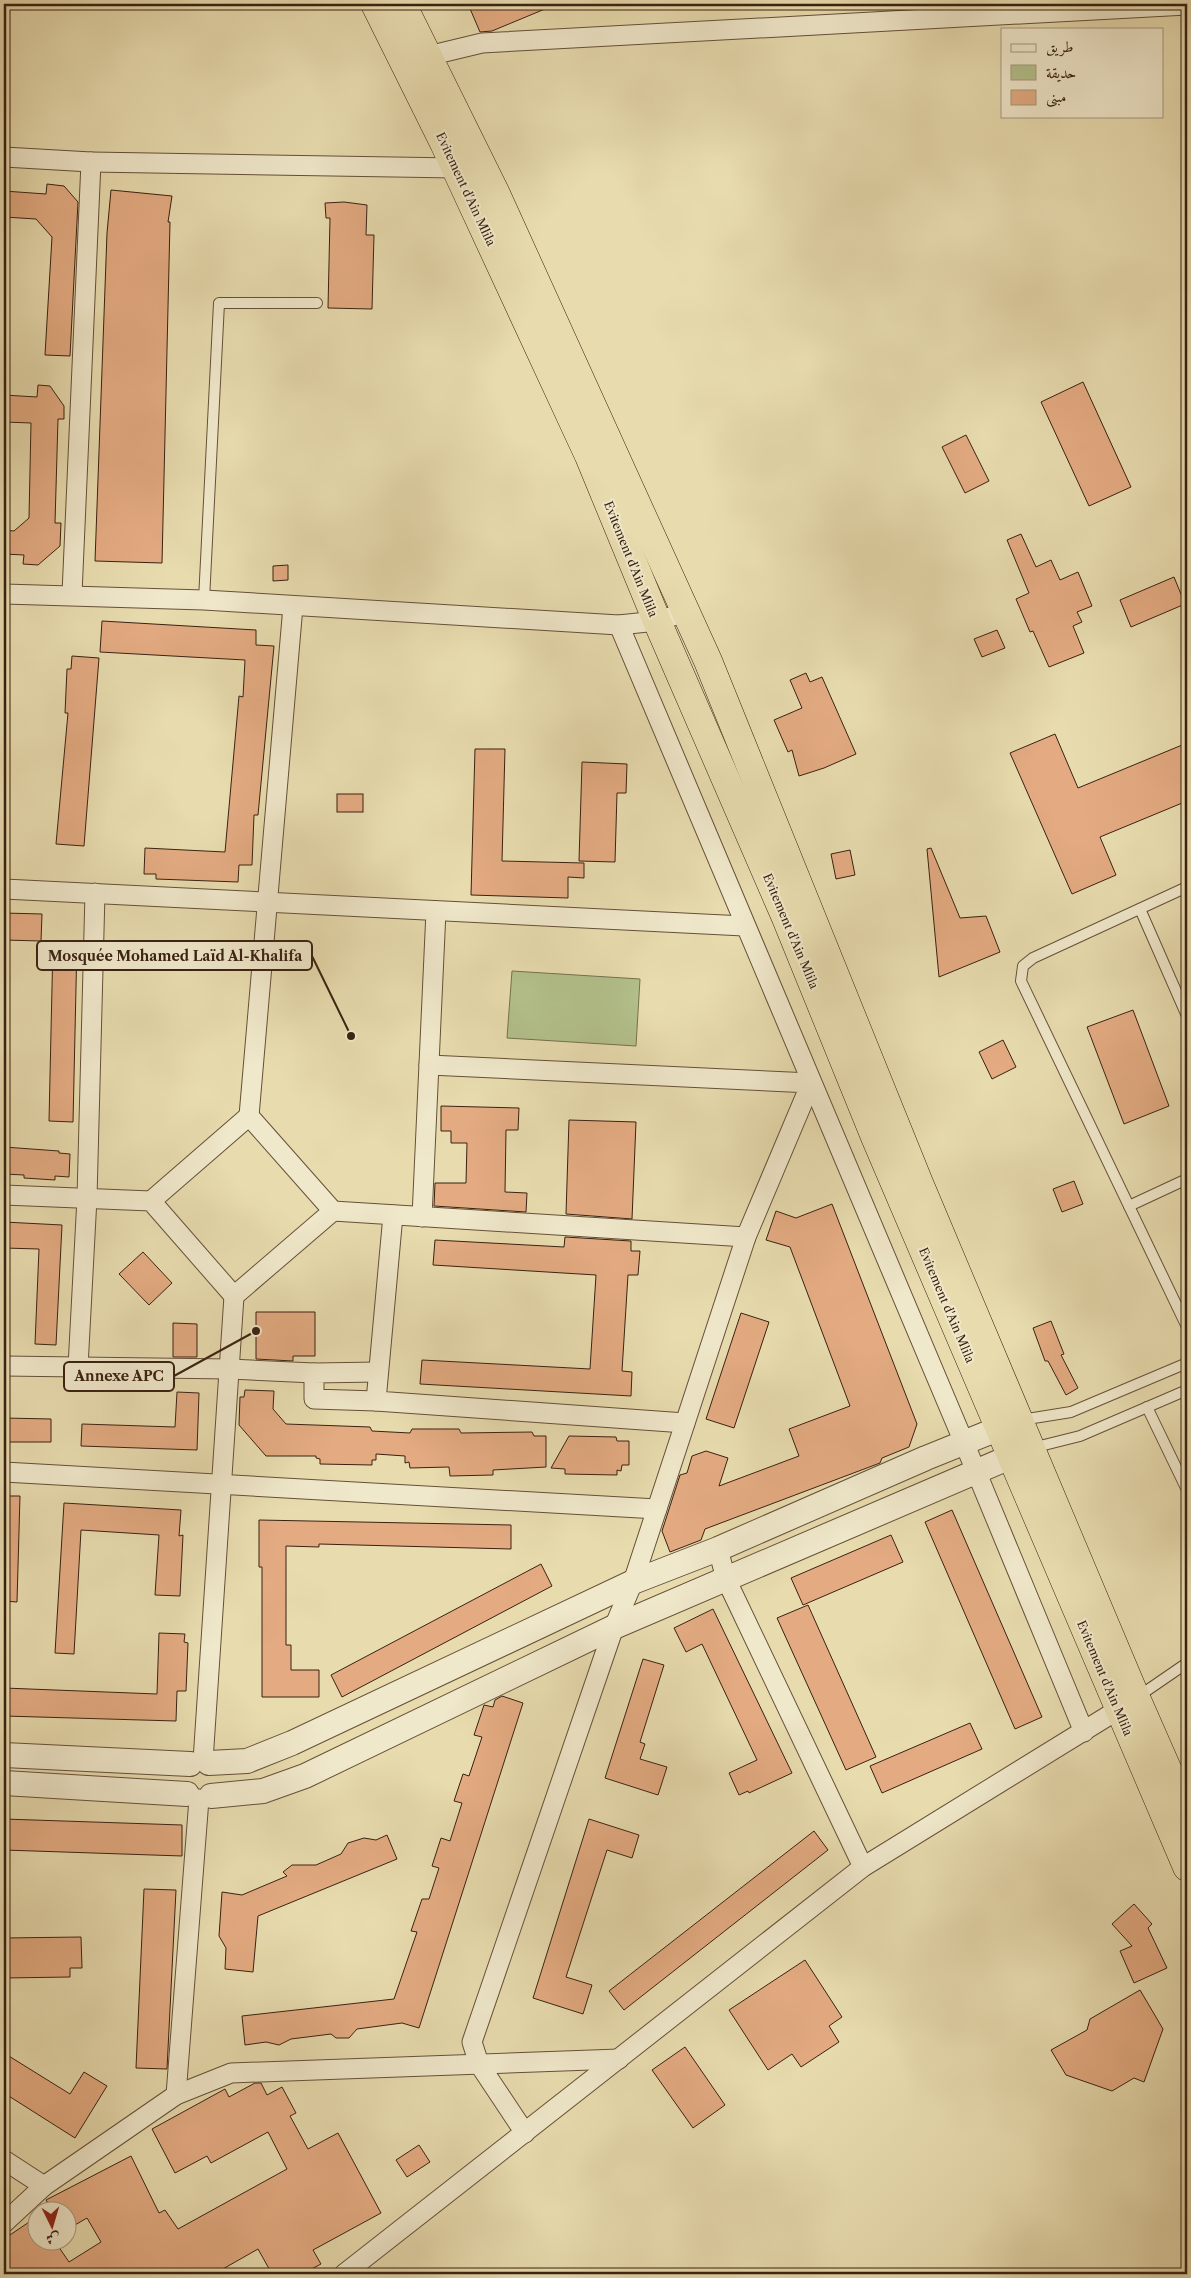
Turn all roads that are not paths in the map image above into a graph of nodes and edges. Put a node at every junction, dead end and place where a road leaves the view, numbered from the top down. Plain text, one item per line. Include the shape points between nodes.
1 (375, 4) edge
2 (402, 4) edge
3 (1187, 6) edge
4 (417, 60) junction
5 (4, 157) edge
6 (91, 162) junction
7 (456, 168) junction
8 (317, 303) dead end
9 (4, 594) edge
10 (72, 594) junction
11 (204, 600) junction
12 (293, 606) junction
13 (686, 612) junction
14 (657, 621) junction
15 (619, 625) junction
16 (1187, 887) edge
17 (4, 889) edge
18 (95, 893) junction
19 (267, 901) junction
20 (1140, 909) junction
21 (436, 911) junction
22 (744, 926) junction
23 (1187, 1016) edge
24 (429, 1065) junction
25 (812, 1083) junction
26 (249, 1116) junction
27 (1187, 1179) edge
28 (4, 1195) edge
29 (87, 1198) junction
30 (151, 1201) junction
31 (1129, 1206) junction
32 (333, 1211) junction
33 (393, 1215) junction
34 (422, 1217) junction
35 (746, 1237) junction
36 (234, 1296) junction
37 (1187, 1328) edge
38 (1187, 1363) edge
39 (4, 1366) edge
40 (78, 1367) junction
41 (230, 1369) junction
42 (378, 1372) junction
43 (314, 1373) junction
44 (1187, 1390) edge
45 (376, 1400) junction
46 (1147, 1407) junction
47 (685, 1423) junction
48 (1009, 1424) junction
49 (963, 1444) junction
50 (1022, 1453) junction
51 (976, 1471) junction
52 (4, 1472) edge
53 (222, 1483) junction
54 (1187, 1490) edge
55 (656, 1509) junction
56 (718, 1549) junction
57 (726, 1579) junction
58 (633, 1582) junction
59 (614, 1627) junction
60 (1187, 1663) edge
61 (1128, 1704) junction
62 (1084, 1732) junction
63 (4, 1755) edge
64 (200, 1763) junction
65 (4, 1784) edge
66 (199, 1797) junction
67 (1187, 1814) edge
68 (863, 1867) junction
69 (1187, 1868) edge
70 (619, 2059) junction
71 (480, 2064) junction
72 (176, 2095) junction
73 (525, 2133) junction
74 (4, 2160) edge
75 (44, 2186) junction
76 (4, 2223) edge
77 (344, 2274) edge

1 - 4 highway, Evitement d'Ain Mlila
2 - 4 highway, Evitement d'Ain Mlila
3 - 4 street via 482,43
4 - 7 highway, Evitement d'Ain Mlila
4 - 13 highway, Evitement d'Ain Mlila via 496,194
5 - 6 street
6 - 7 street
6 - 10 street
7 - 14 highway, Evitement d'Ain Mlila via 589,456
8 - 11 lane via 219,302
9 - 10 street
10 - 11 street
11 - 12 street
12 - 15 street
12 - 19 street
13 - 14 street
13 - 48 highway, Evitement d'Ain Mlila via 919,1183
14 - 15 street
14 - 48 highway, Evitement d'Ain Mlila via 786,918 875,1137
15 - 22 street
16 - 20 lane
17 - 18 street
18 - 19 street
18 - 29 street
19 - 21 street
19 - 26 street
20 - 23 lane
20 - 31 lane via 1033,958 1023,966 1021,981
21 - 22 street
21 - 24 street
22 - 25 street
24 - 25 street
24 - 34 street
25 - 35 street
25 - 49 street
26 - 30 street
26 - 32 street
27 - 31 lane
28 - 29 street
29 - 30 street
29 - 40 street
30 - 36 street
31 - 37 lane
32 - 33 street
32 - 36 street
33 - 34 street
33 - 42 street
34 - 35 street
35 - 47 street
36 - 41 street
38 - 48 lane via 1071,1412
39 - 40 street
40 - 41 street
41 - 43 street
41 - 53 street
42 - 43 street
42 - 45 street
43 - 45 street via 314,1399
44 - 46 lane
45 - 47 street
46 - 50 lane via 1080,1436
46 - 54 lane
47 - 55 street
48 - 49 street
48 - 50 highway, Evitement d'Ain Mlila
49 - 51 street
49 - 56 street
50 - 51 street
50 - 61 highway, Evitement d'Ain Mlila
51 - 57 street
51 - 62 street
52 - 53 street
53 - 55 street
53 - 64 street
55 - 58 street
56 - 57 street
56 - 58 street
57 - 59 street
57 - 68 street
58 - 59 street
58 - 64 street via 292,1743 247,1761
59 - 66 street via 305,1776 263,1791
59 - 71 street via 472,2042
60 - 61 lane
61 - 62 street
61 - 67 highway, Evitement d'Ain Mlila
61 - 69 highway, Evitement d'Ain Mlila
62 - 68 street
63 - 64 street
64 - 66 street via 182,1775 183,1788
64 - 66 street via 214,1767 220,1779 219,1785
65 - 66 street
66 - 72 street
68 - 70 street
70 - 71 street
70 - 73 street
71 - 72 street via 231,2073
71 - 73 street
72 - 75 street
73 - 77 street
74 - 75 street
75 - 76 street

